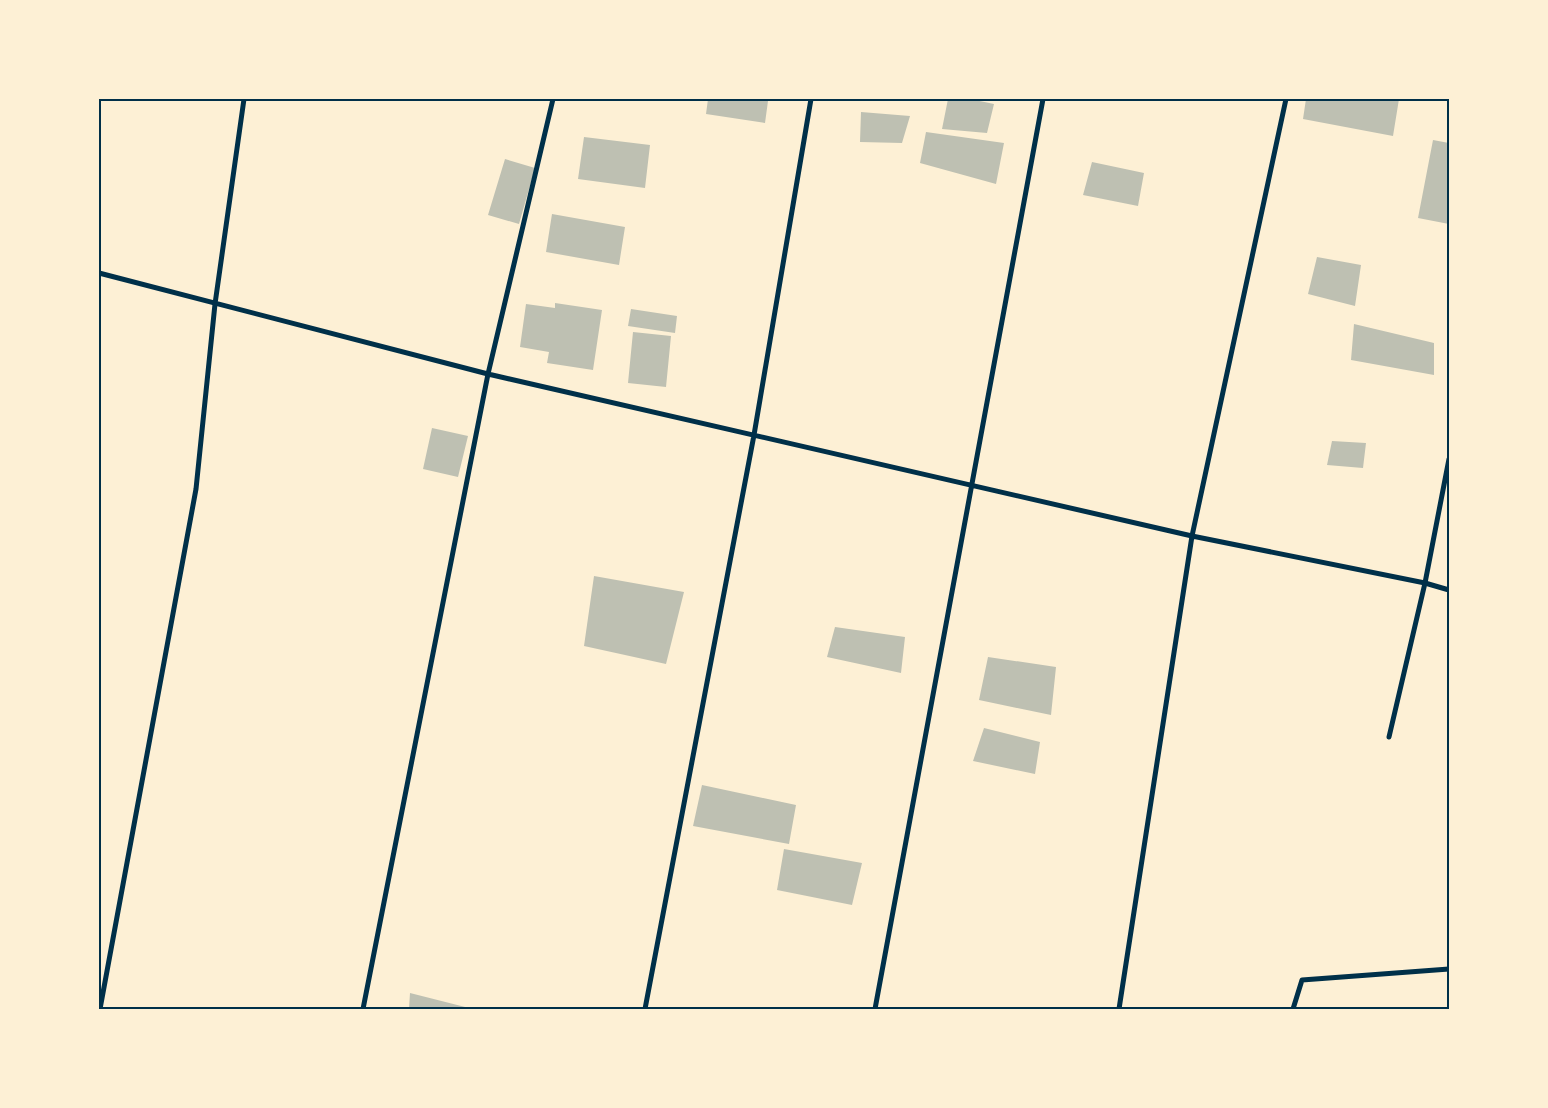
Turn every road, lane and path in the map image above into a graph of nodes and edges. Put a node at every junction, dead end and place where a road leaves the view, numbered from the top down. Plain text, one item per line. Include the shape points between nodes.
1 (244, 99) edge
2 (553, 99) edge
3 (811, 99) edge
4 (1043, 99) edge
5 (1286, 99) edge
6 (99, 273) edge
7 (215, 304) junction
8 (488, 374) junction
9 (754, 435) junction
10 (1449, 459) edge
11 (972, 486) junction
12 (1192, 536) junction
13 (1425, 583) junction
14 (1449, 590) edge
15 (1389, 738) dead end
16 (1449, 969) edge
17 (100, 1009) edge
18 (363, 1009) edge
19 (645, 1009) edge
20 (875, 1009) edge
21 (1119, 1009) edge
22 (1294, 1009) edge

1 - 7 street
2 - 8 street
3 - 9 street
4 - 11 street
5 - 12 street
6 - 7 street
7 - 8 street
7 - 17 street via 196,489
8 - 9 street
8 - 18 street
9 - 11 street
9 - 19 street
10 - 13 street
11 - 12 street
11 - 20 street
12 - 13 street
12 - 21 street
13 - 14 street
13 - 15 street
16 - 22 street via 1302,980

